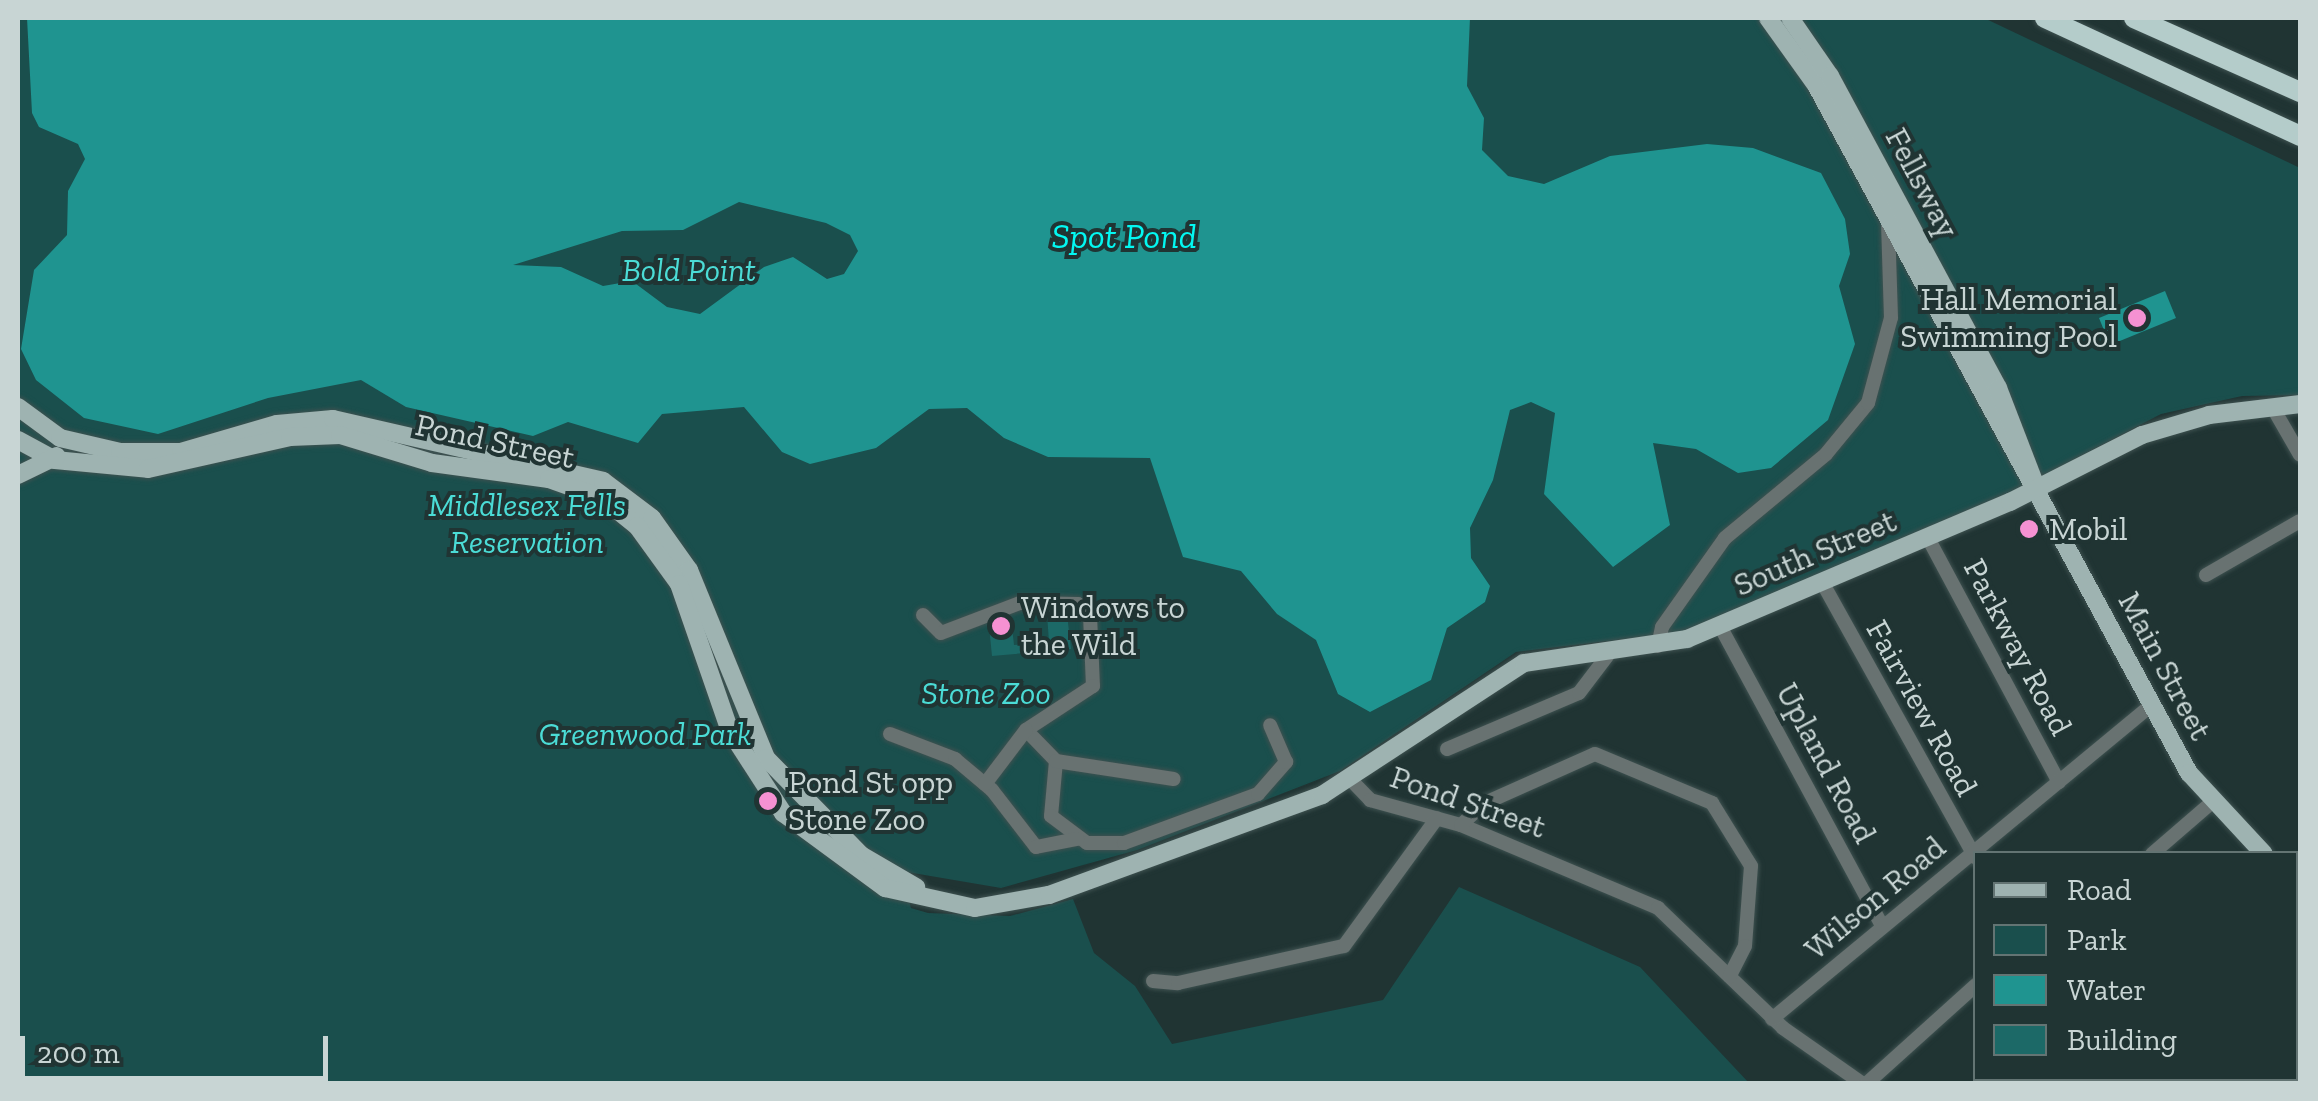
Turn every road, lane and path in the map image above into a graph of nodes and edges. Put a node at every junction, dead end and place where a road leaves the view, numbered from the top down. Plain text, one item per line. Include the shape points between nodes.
1 (1768, 18) edge
2 (1790, 18) edge
3 (2044, 18) edge
4 (2134, 18) edge
5 (2300, 92) edge
6 (2300, 136) edge
7 (1887, 218) junction
8 (2300, 404) edge
9 (18, 408) edge
10 (2274, 408) junction
11 (36, 425) junction
12 (18, 436) edge
13 (60, 438) junction
14 (2300, 455) edge
15 (55, 460) junction
16 (18, 475) edge
17 (2036, 489) junction
18 (2300, 521) edge
19 (1928, 538) junction
20 (2206, 575) dead end
21 (1822, 582) junction
22 (923, 616) dead end
23 (1720, 626) junction
24 (1658, 646) junction
25 (1611, 651) junction
26 (2152, 706) junction
27 (1270, 725) dead end
28 (1026, 730) junction
29 (890, 734) dead end
30 (1447, 749) dead end
31 (1056, 761) junction
32 (1174, 779) dead end
33 (1351, 780) junction
34 (2059, 782) junction
35 (985, 784) junction
36 (2212, 804) junction
37 (1436, 818) junction
38 (1462, 825) junction
39 (1077, 839) junction
40 (1980, 851) edge
41 (2156, 851) edge
42 (2261, 851) edge
43 (1973, 854) edge
44 (1973, 857) edge
45 (1010, 902) junction
46 (1883, 927) junction
47 (1730, 976) junction
48 (1152, 981) dead end
49 (1973, 987) edge
50 (1772, 1019) junction
51 (1865, 1084) edge

1 - 7 main road, Fellsway via 1816,86
2 - 17 main road, Fellsway via 1840,92 1998,388
3 - 6 highway
4 - 5 highway
7 - 17 main road, Fellsway
7 - 24 street via 1892,305 1872,394 1832,448 1726,538 1661,629
8 - 10 main road, South Street
9 - 11 main road, Pond Street
10 - 14 street
10 - 17 main road, South Street via 2170,424
11 - 12 main road
11 - 13 main road, Pond Street
12 - 15 main road
13 - 15 main road
13 - 45 main road, Pond Street via 120,452 168,453 278,424 334,419 603,482 652,518 688,570 740,712 783,779 890,876
15 - 16 main road, Pond Street
15 - 45 main road, Pond Street via 174,468 331,434 432,463 586,491 638,526 679,584 730,730 783,813 885,888 947,906
17 - 19 main road, South Street
17 - 26 main road, Main Street
18 - 20 street
19 - 21 main road, South Street
19 - 34 street, Parkway Road
21 - 23 main road, South Street
21 - 43 street, Fairview Road
22 - 28 street via 941,633 1020,603 1078,604 1090,615 1093,686
23 - 24 main road, South Street
23 - 46 street, Upland Road
24 - 25 main road, South Street
25 - 30 street via 1584,689
25 - 33 main road, South Street via 1549,656 1505,670
26 - 34 street, Wilson Road
26 - 36 main road, Main Street
27 - 39 street via 1286,766 1250,799 1115,845
28 - 31 street
28 - 35 street
29 - 35 street via 947,753
31 - 32 street
31 - 39 street via 1048,808
33 - 37 street, Pond Street via 1370,800
33 - 45 main road, Pond Street via 1227,834
34 - 40 street, Wilson Road
35 - 39 street via 1036,847
36 - 41 street
36 - 42 main road, Main Street
37 - 38 street, Pond Street
37 - 48 street via 1344,946 1178,983
38 - 47 street, Pond Street via 1646,900
38 - 47 street via 1485,803 1597,754 1712,803 1751,866 1745,946
44 - 46 street, Wilson Road
46 - 50 street, Wilson Road
47 - 50 street, Pond Street
49 - 51 street
50 - 51 street, Pond Street

